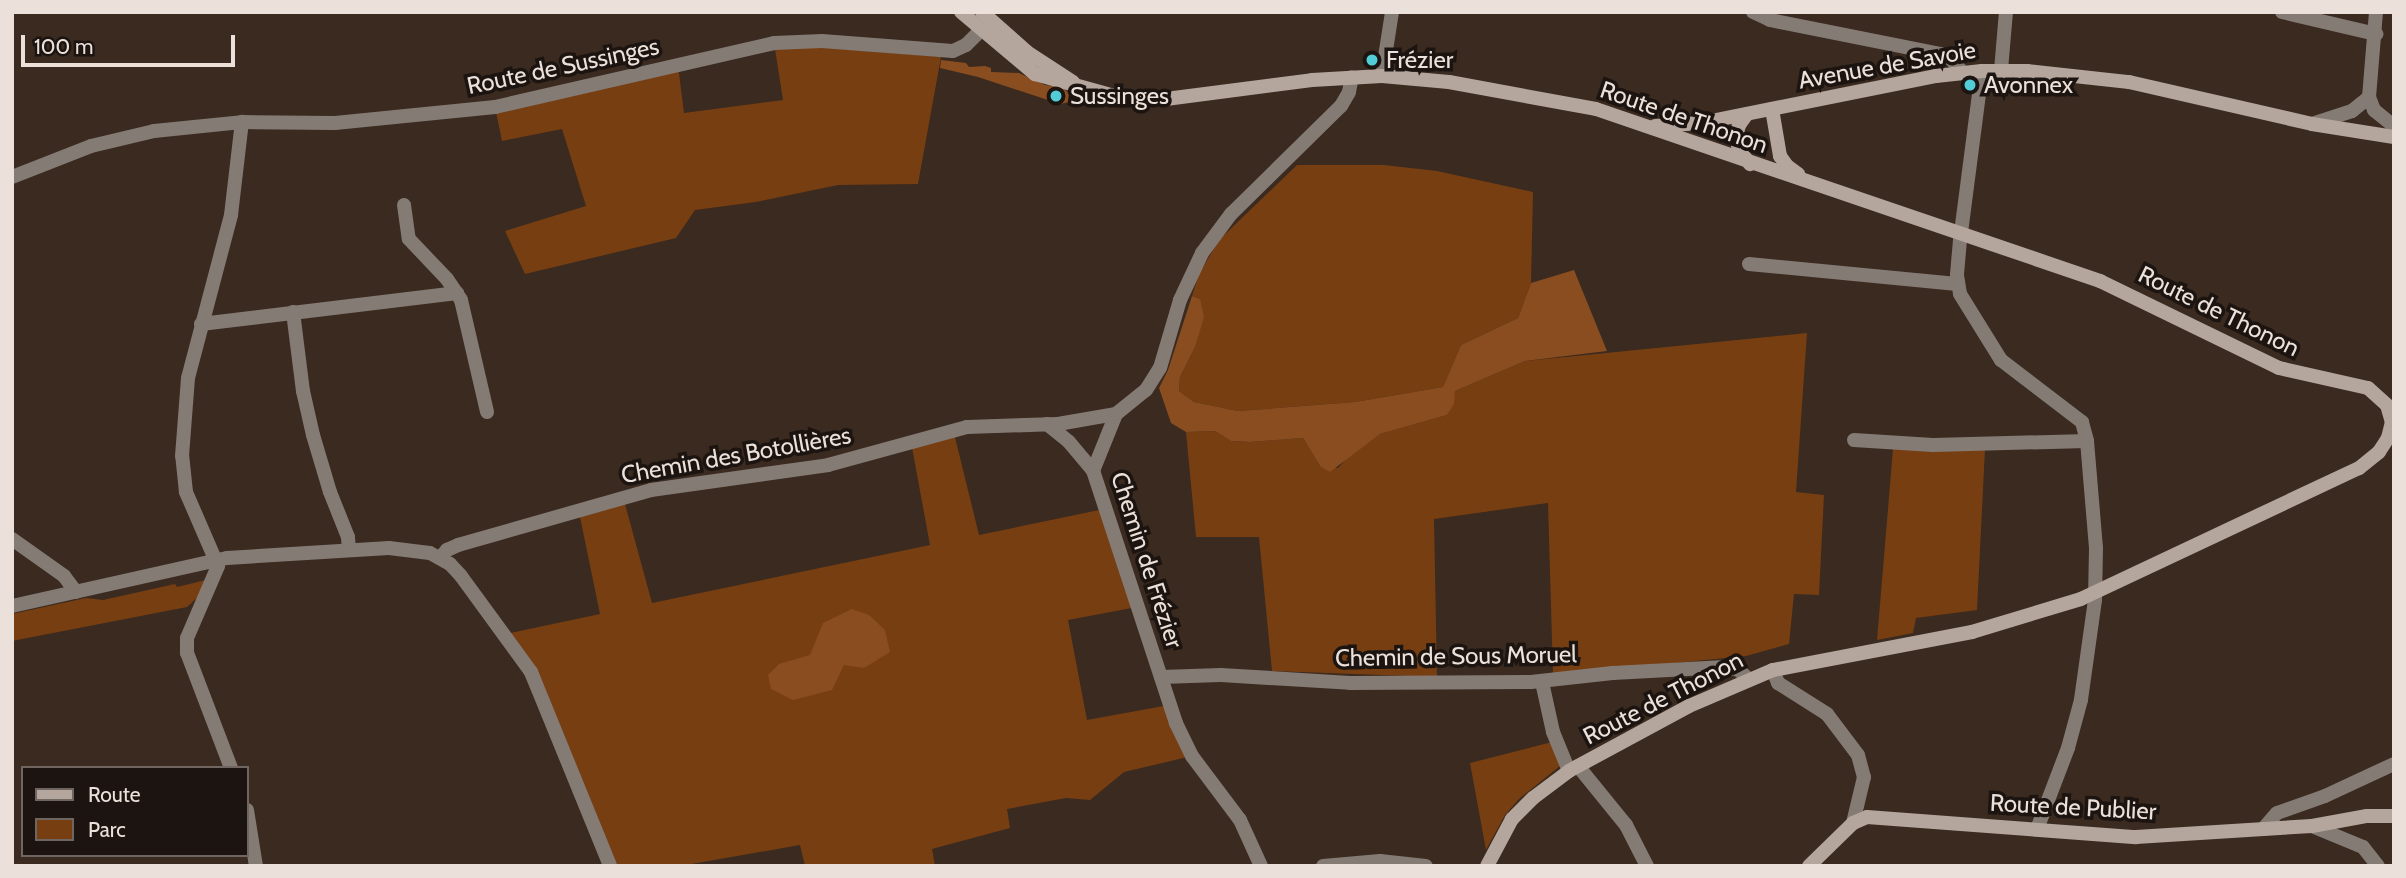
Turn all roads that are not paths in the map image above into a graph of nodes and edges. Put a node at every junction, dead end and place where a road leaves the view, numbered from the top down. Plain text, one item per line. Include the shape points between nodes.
1 (961, 12) edge
2 (1392, 12) edge
3 (1753, 12) edge
4 (2006, 12) edge
5 (2282, 12) edge
6 (2376, 12) edge
7 (2310, 15) edge
8 (984, 21) edge
9 (2376, 34) junction
10 (2001, 70) junction
11 (1982, 71) junction
12 (1963, 72) junction
13 (1382, 76) junction
14 (1352, 77) junction
15 (2369, 97) junction
16 (1772, 109) junction
17 (1747, 114) junction
18 (242, 122) junction
19 (1636, 122) junction
20 (2312, 124) junction
21 (2394, 126) edge
22 (2394, 137) edge
23 (1751, 164) junction
24 (12, 177) edge
25 (1805, 179) junction
26 (404, 205) dead end
27 (1961, 233) junction
28 (1749, 264) dead end
29 (1957, 284) junction
30 (457, 293) junction
31 (293, 312) junction
32 (201, 324) junction
33 (487, 412) dead end
34 (1116, 414) junction
35 (1047, 424) junction
36 (1854, 440) dead end
37 (2087, 441) junction
38 (1093, 471) junction
39 (12, 539) edge
40 (349, 550) junction
41 (440, 558) junction
42 (218, 559) junction
43 (76, 592) junction
44 (2095, 592) junction
45 (12, 606) edge
46 (1773, 670) junction
47 (1161, 677) junction
48 (1748, 679) junction
49 (1542, 682) junction
50 (2394, 764) edge
51 (230, 766) edge
52 (1573, 769) junction
53 (248, 816) edge
54 (2394, 816) edge
55 (1853, 822) junction
56 (2312, 826) junction
57 (2037, 829) junction
58 (2263, 829) junction
59 (256, 866) edge
60 (610, 866) edge
61 (1261, 866) edge
62 (1323, 866) edge
63 (1426, 866) edge
64 (1487, 866) edge
65 (1647, 866) edge
66 (1809, 866) edge
67 (2378, 866) edge

1 - 8 street, Route de Thonon
2 - 13 street
3 - 12 street via 1770,20 1940,54
4 - 10 street
5 - 7 street
6 - 9 street
7 - 9 street
8 - 14 street, Route de Thonon via 1035,75 1122,98 1166,99
8 - 18 street, Route de Sussinges via 966,45 953,51 786,42 495,107 335,123
9 - 15 street
10 - 11 street, Avenue de Savoie
10 - 20 street, Avenue de Savoie via 2103,78
11 - 12 street, Avenue de Savoie
11 - 27 street
12 - 16 street, Avenue de Savoie
13 - 14 street, Route de Thonon
13 - 19 street, Route de Thonon via 1523,94
14 - 34 street, Chemin de Frézier via 1340,106 1212,238 1186,284 1154,379
15 - 20 street via 2352,111
15 - 21 street via 2374,110
16 - 17 street, Avenue de Savoie
16 - 25 street via 1780,156
17 - 19 street, Avenue de Savoie via 1673,127
17 - 23 street via 1736,137 1739,150
18 - 24 street, Route de Sussinges via 142,133 92,146
18 - 32 street via 231,215
19 - 23 street, Route de Thonon
20 - 22 street, Avenue de Savoie
23 - 25 street, Route de Thonon
25 - 27 street, Route de Thonon
26 - 30 street via 409,239
27 - 29 street
27 - 44 street, Route de Thonon via 2126,291 2279,368 2368,388 2382,398 2390,413 2384,446 2359,468
28 - 29 street
29 - 37 street via 1964,304 2001,360 2078,417
30 - 31 street
30 - 33 street
31 - 32 street
31 - 40 street via 313,435
32 - 42 street via 186,390 182,469 190,504
34 - 35 street, Chemin des Botollières
34 - 38 street, Chemin de Frézier
35 - 38 street
35 - 41 street, Chemin des Botollières via 953,429 828,465 651,489 457,545
36 - 37 street via 1933,445
37 - 44 street
38 - 47 street, Chemin de Frézier
39 - 43 street via 64,576
40 - 41 street via 417,550
40 - 42 street
41 - 60 street via 471,588 531,672
42 - 43 street
42 - 51 street via 218,572 187,638 187,653
43 - 45 street
44 - 46 street, Route de Thonon via 1994,627
44 - 57 street via 2077,717
46 - 48 street, Route de Thonon
46 - 55 street via 1778,683 1826,714 1858,755 1864,777
47 - 49 street, Chemin de Sous Moruel via 1222,675 1350,683
47 - 61 street, Chemin de Frézier via 1188,748 1233,809
48 - 49 street, Chemin de Sous Moruel via 1739,670 1725,667
48 - 52 street, Route de Thonon
49 - 52 street via 1553,732
50 - 58 street via 2277,813
52 - 64 street, Route de Thonon via 1522,808
52 - 65 street via 1626,825
53 - 59 street
54 - 56 street, Route de Publier
55 - 57 street, Route de Publier via 1875,816
55 - 66 street
56 - 58 street, Route de Publier
56 - 67 street via 2363,847
57 - 58 street, Route de Publier via 2120,837
62 - 63 street via 1380,860

